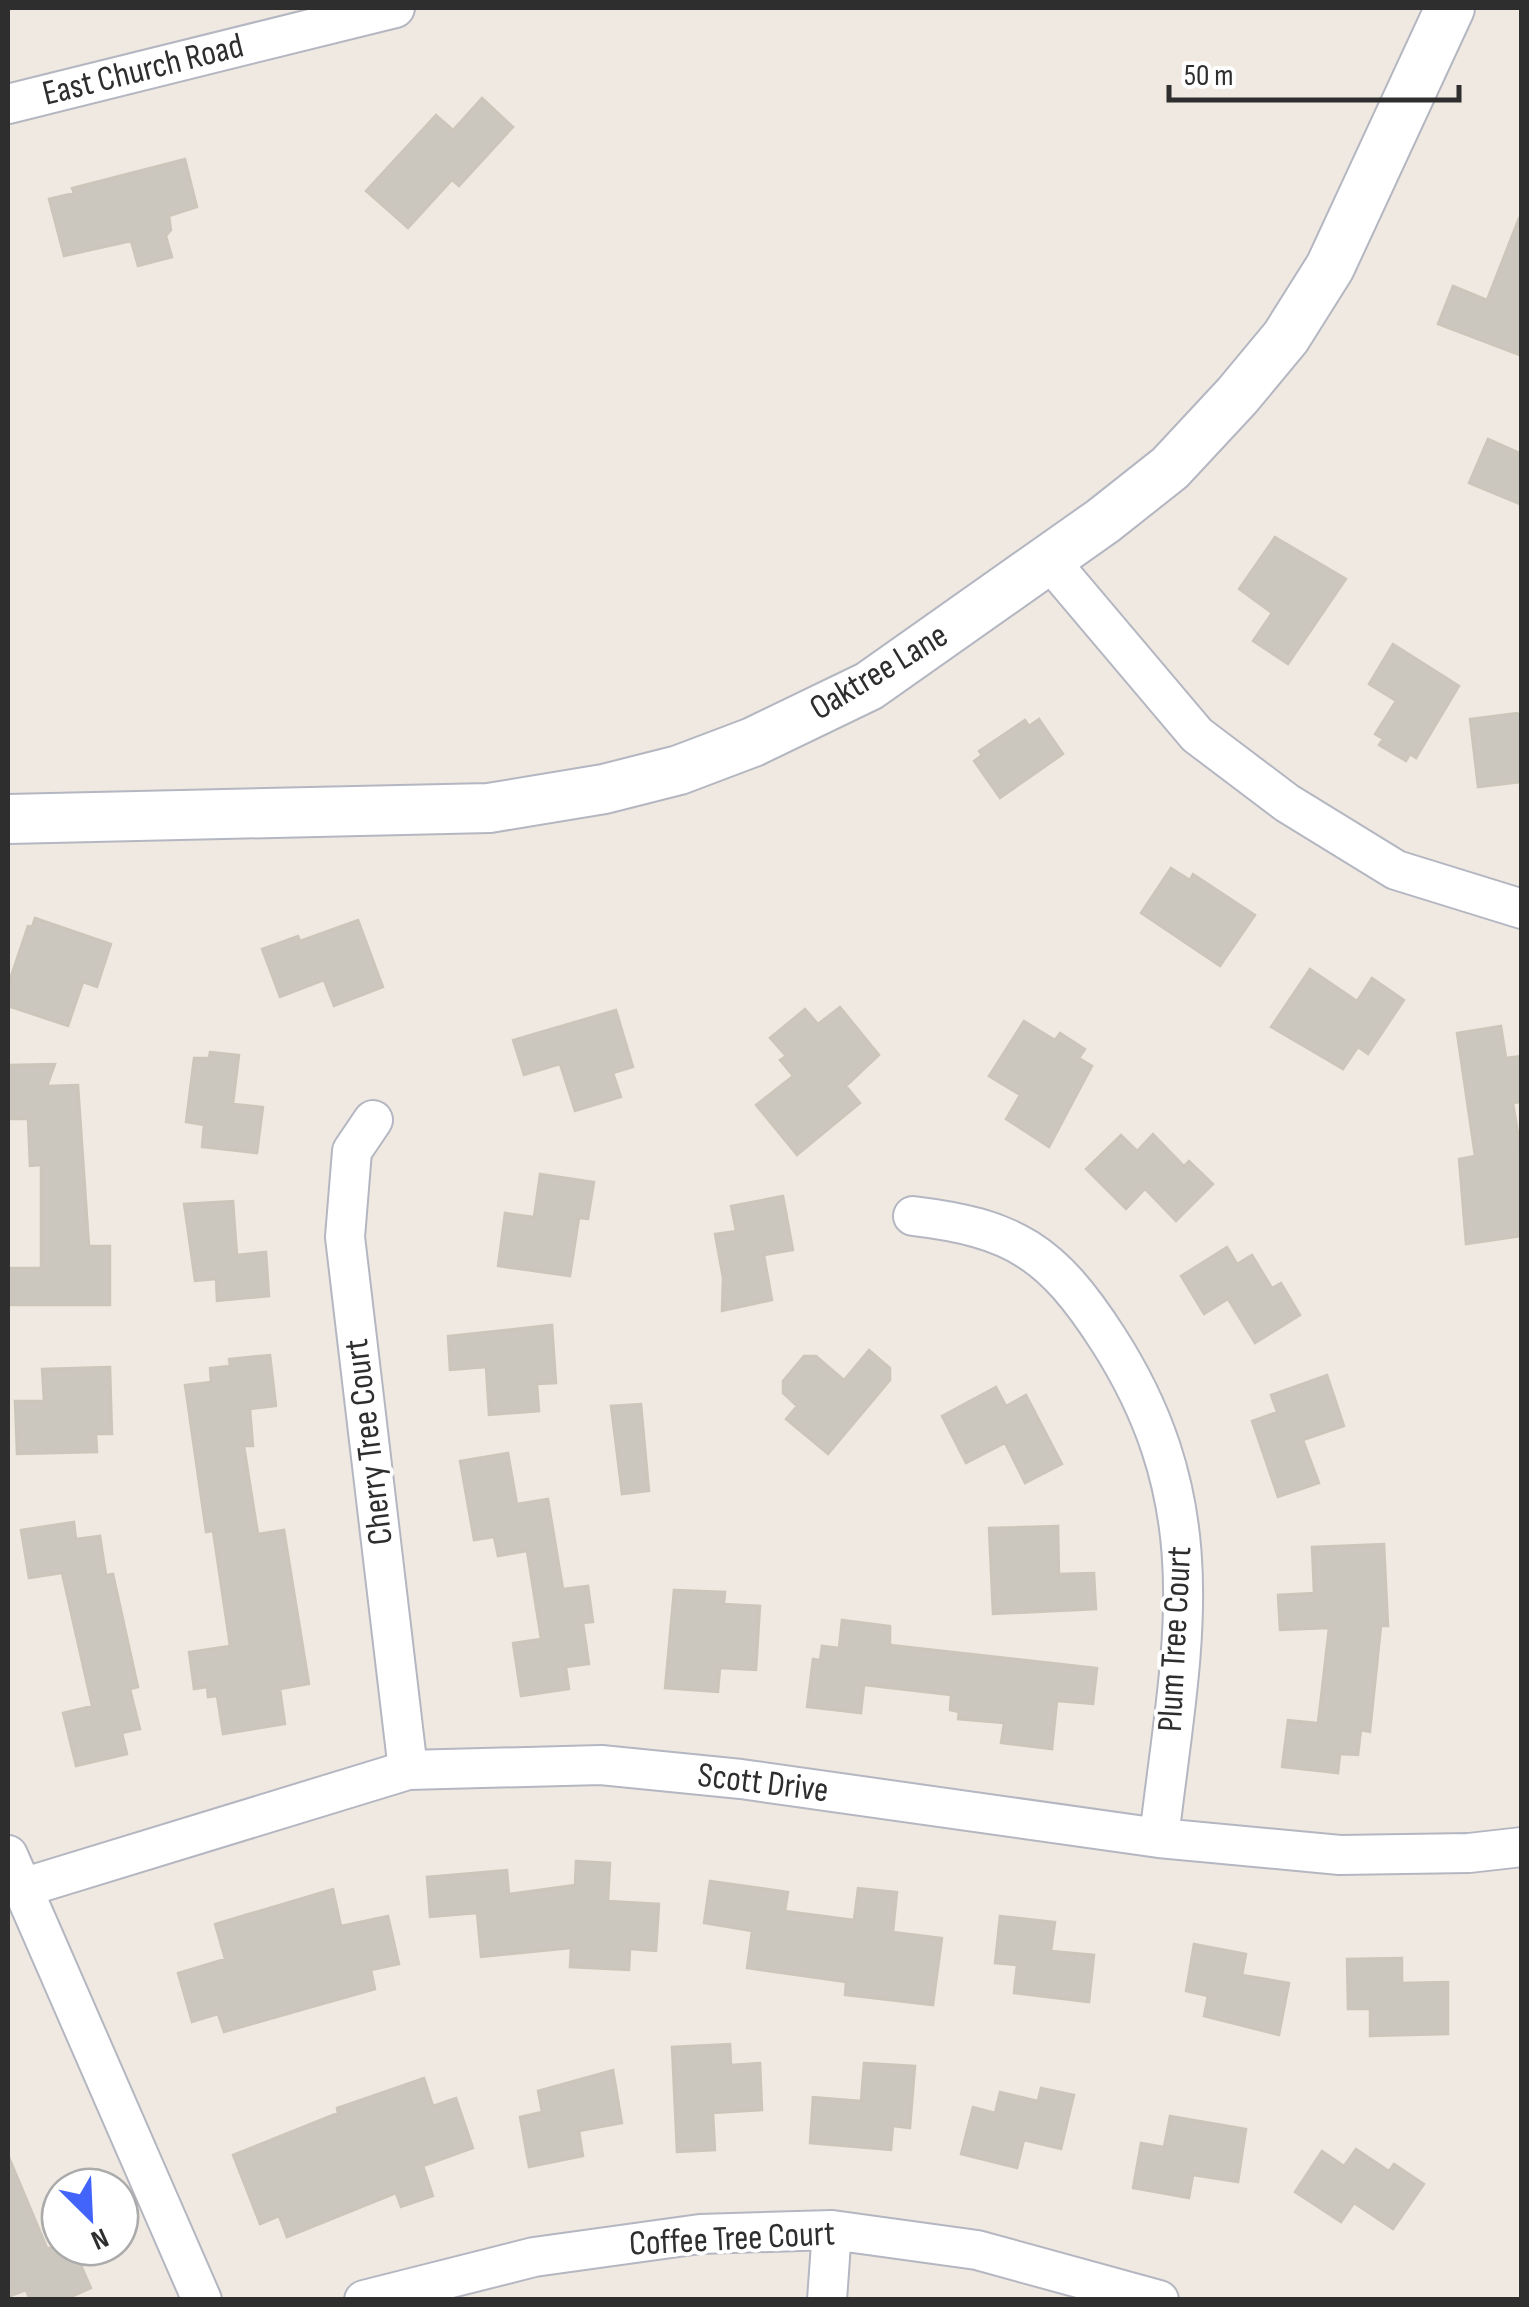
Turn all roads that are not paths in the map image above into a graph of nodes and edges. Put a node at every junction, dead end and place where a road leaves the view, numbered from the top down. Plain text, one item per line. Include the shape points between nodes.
1 (394, 8) edge
2 (1450, 8) edge
3 (8, 104) edge
4 (1050, 560) junction
5 (8, 819) edge
6 (1522, 908) edge
7 (372, 1120) dead end
8 (912, 1216) dead end
9 (408, 1770) junction
10 (1159, 1838) junction
11 (1522, 1846) edge
12 (13, 1872) edge
13 (832, 2230) junction
14 (202, 2300) edge
15 (364, 2300) edge
16 (827, 2300) edge
17 (1159, 2300) edge

1 - 3 street, East Church Road
2 - 4 street, Oaktree Lane via 1330,267 1286,338 1170,468
4 - 5 street, Oaktree Lane via 869,686 752,742 604,789 489,808
4 - 6 street via 1196,735 1287,804 1396,870
7 - 9 street, Cherry Tree Court via 352,1150 345,1238
8 - 10 street, Plum Tree Court via 976,1224 1035,1251 1094,1317 1142,1392 1170,1464 1183,1540 1183,1629
9 - 10 street, Scott Drive via 602,1765 741,1778
9 - 12 street, Scott Drive
10 - 11 street, Scott Drive via 1340,1855 1469,1854
12 - 14 street
13 - 15 street, Coffee Tree Court via 700,2234 534,2257
13 - 16 street
13 - 17 street, Coffee Tree Court via 978,2250

